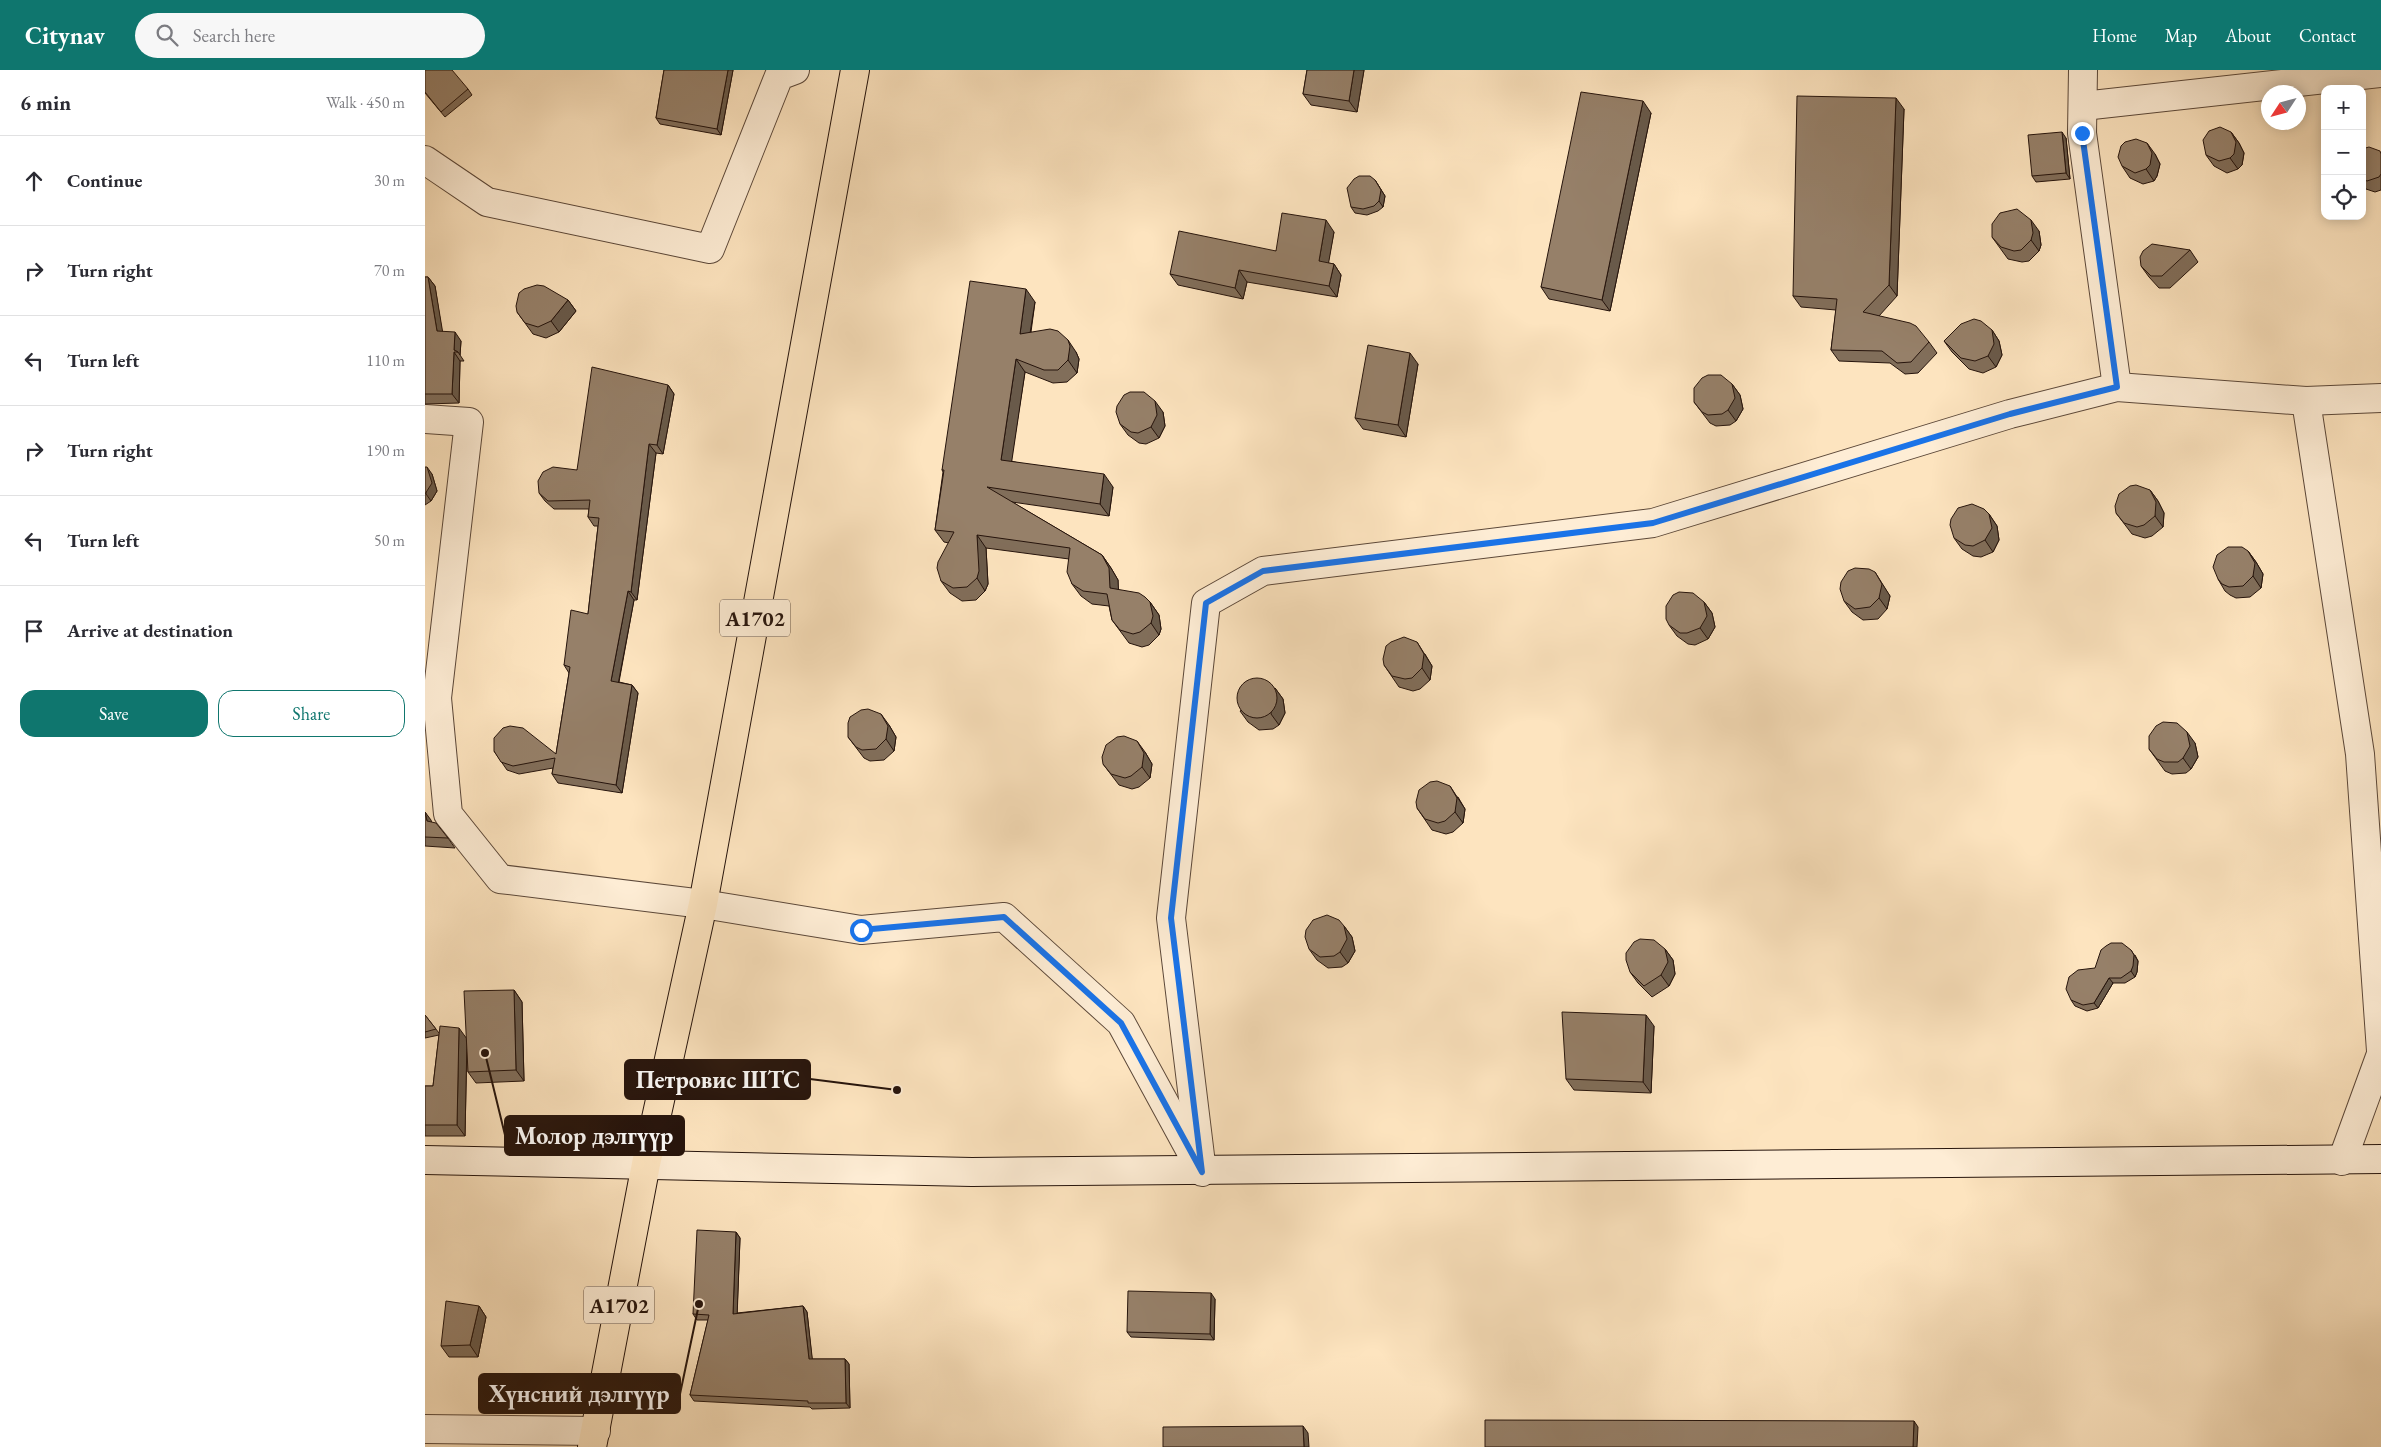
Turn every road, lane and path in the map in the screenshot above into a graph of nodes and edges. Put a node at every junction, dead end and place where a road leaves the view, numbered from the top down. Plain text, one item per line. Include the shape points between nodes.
1 (795, 70) edge
2 (855, 70) edge
3 (2083, 70) edge
4 (2381, 73) edge
5 (2083, 106) junction
6 (425, 160) edge
7 (2117, 387) junction
8 (2381, 398) edge
9 (2306, 401) junction
10 (425, 419) edge
11 (431, 697) edge
12 (2370, 754) edge
13 (703, 904) junction
14 (2381, 1053) edge
15 (2381, 1159) edge
16 (425, 1160) edge
17 (2342, 1161) junction
18 (646, 1164) junction
19 (1202, 1172) junction
20 (425, 1429) edge
21 (594, 1439) edge

1 - 6 street via 779,76 710,250 487,202
2 - 13 highway, A1702
3 - 5 street
4 - 5 street
5 - 7 street via 2082,133
7 - 9 street
7 - 19 street via 2010,414 1653,523 1263,571 1206,603 1171,918
8 - 9 street
9 - 12 street
10 - 11 street via 469,422
11 - 13 street via 448,814 500,879
12 - 14 street
13 - 18 highway, A1702
13 - 19 street via 861,930 1004,917 1121,1023
14 - 17 street
15 - 17 street
16 - 18 street
17 - 19 street
18 - 19 street via 866,1171
18 - 21 highway, A1702
20 - 21 street

